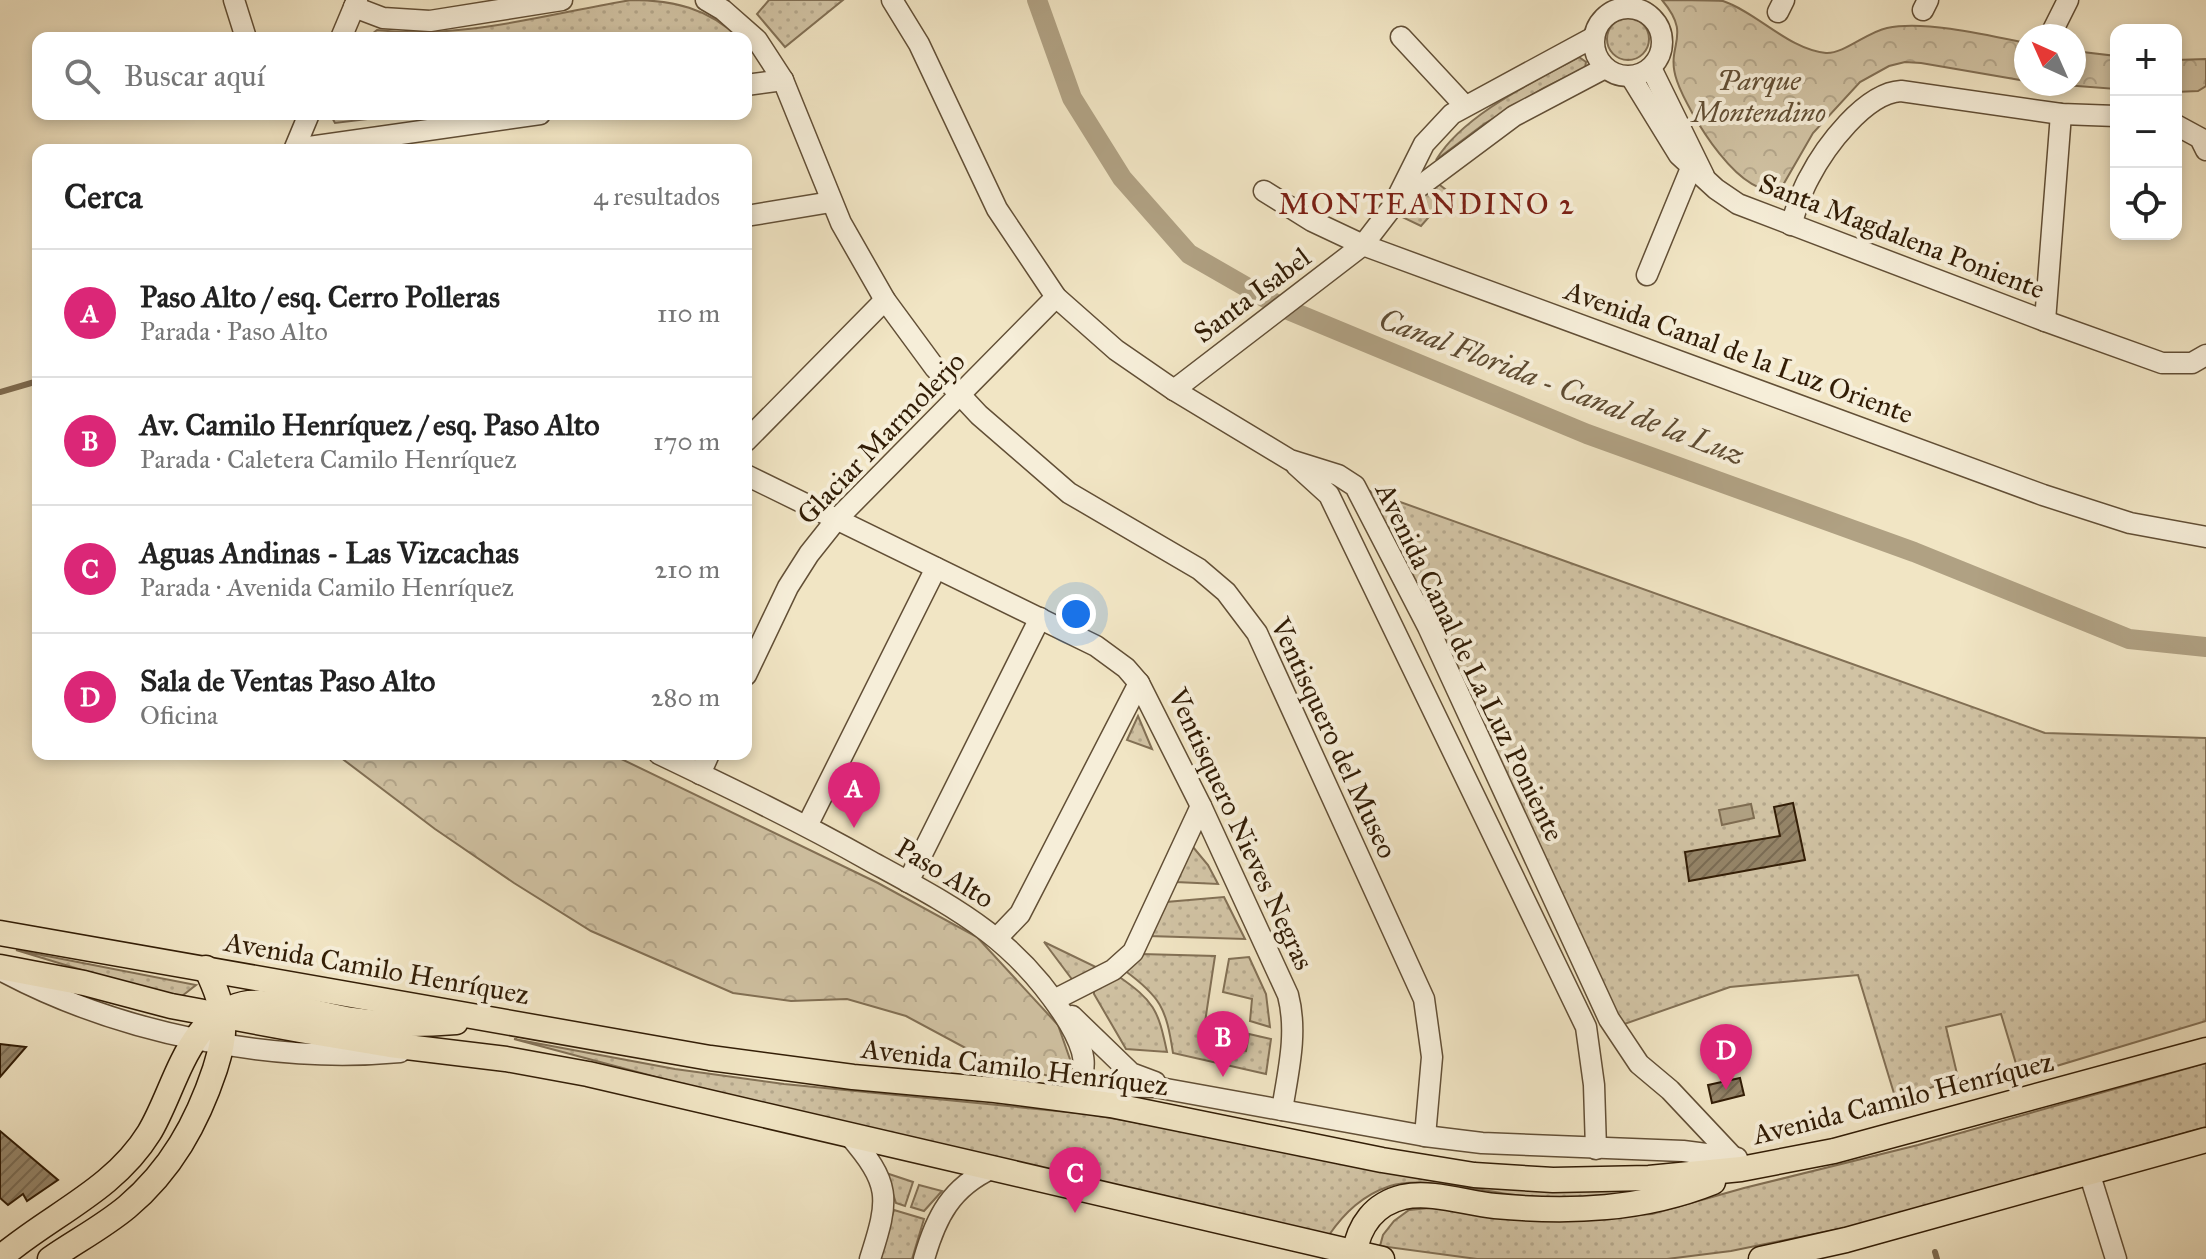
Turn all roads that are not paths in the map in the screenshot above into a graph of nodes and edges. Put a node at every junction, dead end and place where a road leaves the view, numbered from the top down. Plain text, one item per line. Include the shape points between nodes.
1 (234, 0) edge
2 (562, 0) edge
3 (706, 0) edge
4 (892, 0) edge
5 (2068, 0) edge
6 (355, 4) edge
7 (1613, 5) edge
8 (2056, 24) edge
9 (244, 32) edge
10 (343, 32) edge
11 (748, 32) edge
12 (752, 36) edge
13 (1401, 37) dead end
14 (1594, 37) junction
15 (1605, 68) junction
16 (1651, 68) junction
17 (1631, 77) junction
18 (783, 80) junction
19 (752, 84) edge
20 (1465, 106) junction
21 (2061, 114) junction
22 (2110, 116) edge
23 (307, 120) edge
24 (498, 120) edge
25 (2182, 128) edge
26 (297, 144) edge
27 (330, 144) edge
28 (2206, 150) edge
29 (1697, 172) junction
30 (1264, 191) dead end
31 (831, 202) junction
32 (1393, 206) junction
33 (752, 215) edge
34 (1791, 225) junction
35 (1363, 245) junction
36 (1647, 275) dead end
37 (1056, 297) junction
38 (885, 300) junction
39 (2045, 321) junction
40 (2206, 355) edge
41 (1174, 390) junction
42 (961, 396) junction
43 (752, 435) edge
44 (1290, 460) junction
45 (752, 478) edge
46 (836, 520) junction
47 (2206, 537) edge
48 (936, 568) junction
49 (1040, 618) junction
50 (754, 636) edge
51 (1139, 683) junction
52 (671, 760) edge
53 (706, 760) edge
54 (700, 774) junction
55 (1201, 806) junction
56 (807, 826) junction
57 (908, 882) junction
58 (0, 933) edge
59 (997, 938) junction
60 (0, 968) edge
61 (206, 968) junction
62 (1054, 1000) junction
63 (222, 1015) junction
64 (490, 1019) junction
65 (195, 1038) junction
66 (222, 1043) junction
67 (428, 1050) junction
68 (2206, 1050) edge
69 (1072, 1092) junction
70 (1181, 1092) junction
71 (1282, 1110) junction
72 (158, 1117) junction
73 (848, 1134) junction
74 (1425, 1136) junction
75 (186, 1137) junction
76 (2206, 1140) edge
77 (1596, 1149) junction
78 (1737, 1163) junction
79 (993, 1168) junction
80 (2089, 1172) junction
81 (1354, 1254) junction
82 (0, 1258) edge
83 (50, 1259) edge
84 (870, 1259) edge
85 (924, 1259) edge
86 (1382, 1259) edge
87 (1761, 1259) edge
88 (2116, 1259) edge

1 - 9 street
2 - 6 street via 430,21 383,18
3 - 11 street, Ventisquero del Museo
4 - 37 street, Avenida Canal de La Luz Poniente via 919,44 997,209
5 - 8 street
6 - 10 street
7 - 14 street
7 - 16 street via 1642,11 1660,30 1659,57
12 - 18 street, Ventisquero del Museo
13 - 20 street
14 - 15 street via 1595,54
14 - 20 street
15 - 17 street
15 - 32 street via 1514,116
16 - 17 street
16 - 29 street
17 - 29 street, Santa Magdalena Poniente via 1679,155
18 - 19 street
18 - 31 street, Ventisquero del Museo
20 - 32 street via 1424,144
21 - 22 street
21 - 34 street via 1887,92 1826,149
21 - 39 street
23 - 26 street
24 - 27 street
25 - 28 street via 2200,138
29 - 34 street, Santa Magdalena Poniente via 1738,204
29 - 36 street
30 - 35 street, Avenida Canal de la Luz Oriente
31 - 33 street
31 - 38 street, Ventisquero del Museo
32 - 35 street, Santa Isabel
34 - 39 street, Santa Magdalena Poniente
35 - 41 street, Santa Isabel
35 - 47 street, Avenida Canal de la Luz Oriente via 2043,495 2130,523
37 - 41 street, Avenida Canal de La Luz Poniente via 1116,350
37 - 42 street, Glaciar Marmolerjo
38 - 42 street, Ventisquero del Museo
38 - 43 street
39 - 40 street, Santa Magdalena Poniente via 2162,363 2192,363
41 - 44 street, Avenida Canal de La Luz Poniente
42 - 46 street, Glaciar Marmolerjo
42 - 74 street, Ventisquero del Museo via 1069,493 1199,569 1226,592 1257,633 1424,999 1432,1057
44 - 77 street via 1329,495 1586,1027
44 - 78 street, Avenida Canal de La Luz Poniente via 1355,486 1428,627 1609,1019 1639,1064
45 - 46 street, Ventisquero Nieves Negras
46 - 48 street, Ventisquero Nieves Negras
46 - 50 street, Glaciar Marmolerjo
48 - 49 street, Ventisquero Nieves Negras
48 - 56 street
49 - 51 street, Ventisquero Nieves Negras via 1111,656
49 - 57 street
51 - 55 street, Ventisquero Nieves Negras
51 - 59 street via 1020,914
52 - 54 street, Paso Alto
53 - 54 street
54 - 56 street, Paso Alto
55 - 62 street via 1133,952 1113,970
55 - 71 street, Ventisquero Nieves Negras via 1293,1014
56 - 57 street, Paso Alto
57 - 59 street, Paso Alto
58 - 61 main road, Avenida Camilo Henríquez
59 - 62 street, Paso Alto
60 - 63 main road
60 - 65 street via 119,1021
61 - 63 main road
61 - 64 main road, Avenida Camilo Henríquez
62 - 69 street, Paso Alto via 1085,1057
62 - 70 street, Paso Alto via 1131,1073
63 - 64 main road via 258,1003 380,1023
63 - 65 main road
63 - 66 main road
63 - 67 main road
64 - 69 main road, Avenida Camilo Henríquez via 768,1066
65 - 66 street
65 - 72 main road
66 - 67 street via 343,1055
66 - 75 main road
67 - 73 main road via 547,1066
68 - 78 main road, Avenida Camilo Henríquez via 1834,1151 1781,1163
69 - 70 street via 1155,1087
69 - 78 main road, Avenida Camilo Henríquez via 1474,1175 1649,1178
70 - 71 street
71 - 74 street
72 - 75 main road via 177,1125
72 - 82 main road via 134,1154 104,1185
73 - 79 main road
73 - 84 street via 871,1163 884,1192 884,1213
74 - 77 street
75 - 83 main road via 162,1173 129,1206
76 - 80 main road
77 - 78 street via 1683,1151
78 - 81 main road via 1671,1196 1604,1208 1517,1208 1402,1197 1368,1217
79 - 81 main road
79 - 85 street via 949,1199
80 - 87 main road
80 - 88 street
81 - 86 main road

